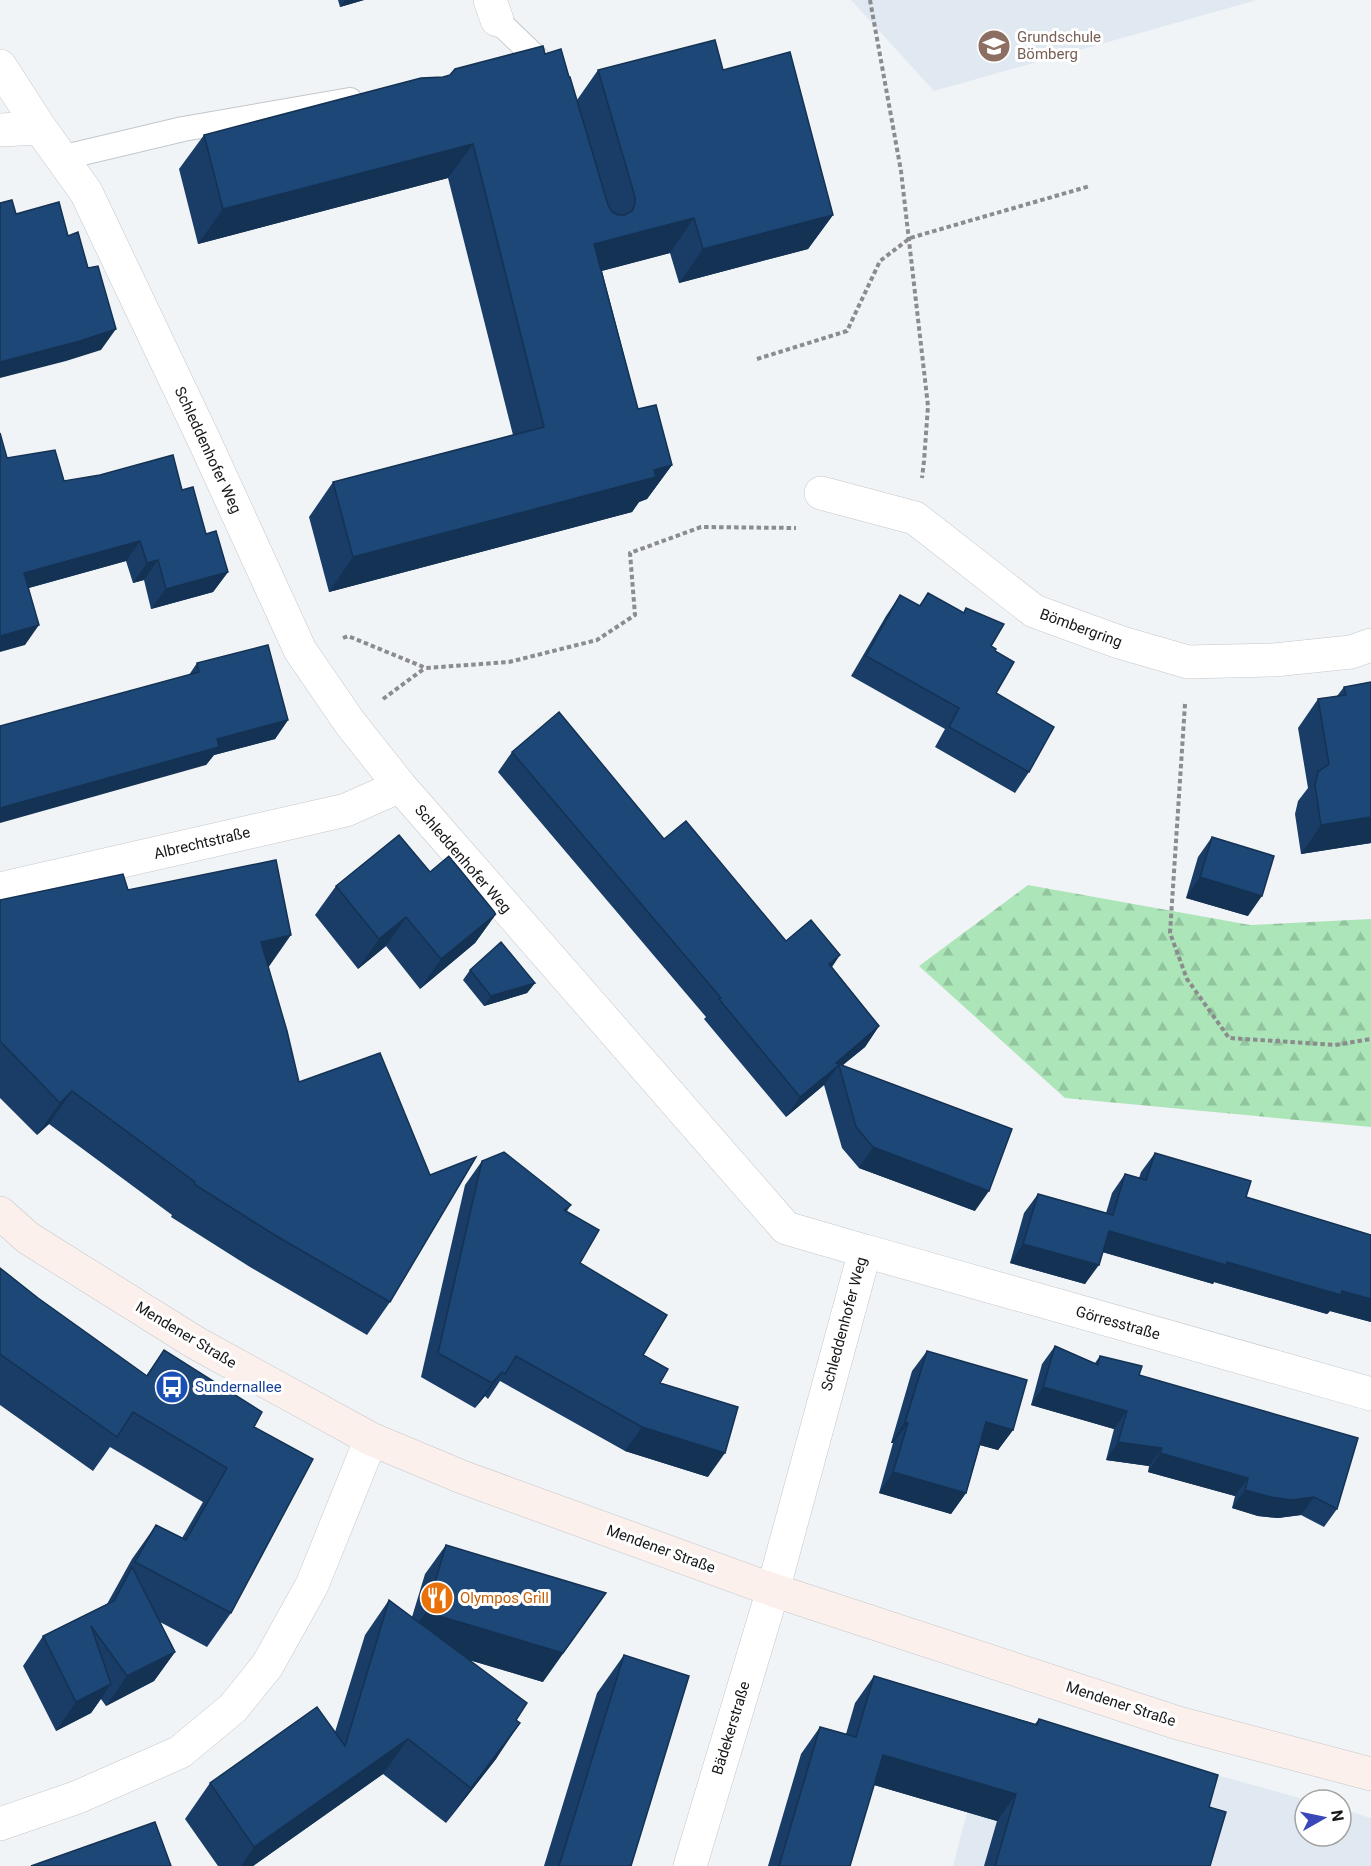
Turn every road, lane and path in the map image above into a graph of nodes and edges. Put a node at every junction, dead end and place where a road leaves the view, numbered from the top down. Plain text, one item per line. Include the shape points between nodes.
1 (870, 0) edge
2 (494, 10) edge
3 (0, 66) edge
4 (555, 92) edge
5 (372, 99) edge
6 (40, 128) junction
7 (0, 130) edge
8 (61, 158) junction
9 (1090, 186) dead end
10 (909, 238) junction
11 (757, 358) dead end
12 (821, 493) joint
13 (915, 518) junction
14 (1371, 645) edge
15 (300, 650) junction
16 (1188, 662) junction
17 (426, 668) junction
18 (350, 723) junction
19 (400, 786) junction
20 (0, 889) edge
21 (1371, 1039) edge
22 (0, 1213) edge
23 (865, 1251) junction
24 (1371, 1394) edge
25 (371, 1440) junction
26 (772, 1590) junction
27 (1371, 1774) edge
28 (0, 1824) edge
29 (690, 1866) edge

1 - 10 path via 902,171
2 - 4 lane via 549,70
3 - 6 street, Schleddenhofer Weg
5 - 8 lane via 183,129
6 - 7 street
6 - 8 street, Schleddenhofer Weg
8 - 15 street, Schleddenhofer Weg via 91,202
9 - 10 path
10 - 11 path via 880,261 848,331
10 - 13 path via 928,406
12 - 13 street, Bömbergring
12 - 17 path via 825,528 701,527 630,553 635,615 597,640 509,662
13 - 16 street, Bömbergring via 1034,611
14 - 16 street, Bömbergring via 1351,652 1274,660
15 - 17 path via 348,636
15 - 18 street, Schleddenhofer Weg
16 - 21 path via 1170,933 1187,979 1229,1038 1335,1045
17 - 18 path
18 - 19 street, Schleddenhofer Weg
19 - 20 street, Albrechtstraße via 346,810
19 - 23 street, Schleddenhofer Weg via 786,1228
22 - 25 main road, Mendener Straße via 28,1238 196,1343
23 - 24 street, Görresstraße
23 - 26 street, Schleddenhofer Weg
25 - 26 main road, Mendener Straße
25 - 28 street via 312,1585 267,1666 233,1708 180,1752 78,1797
26 - 27 main road, Mendener Straße via 1178,1722
26 - 29 street, Bädekerstraße

